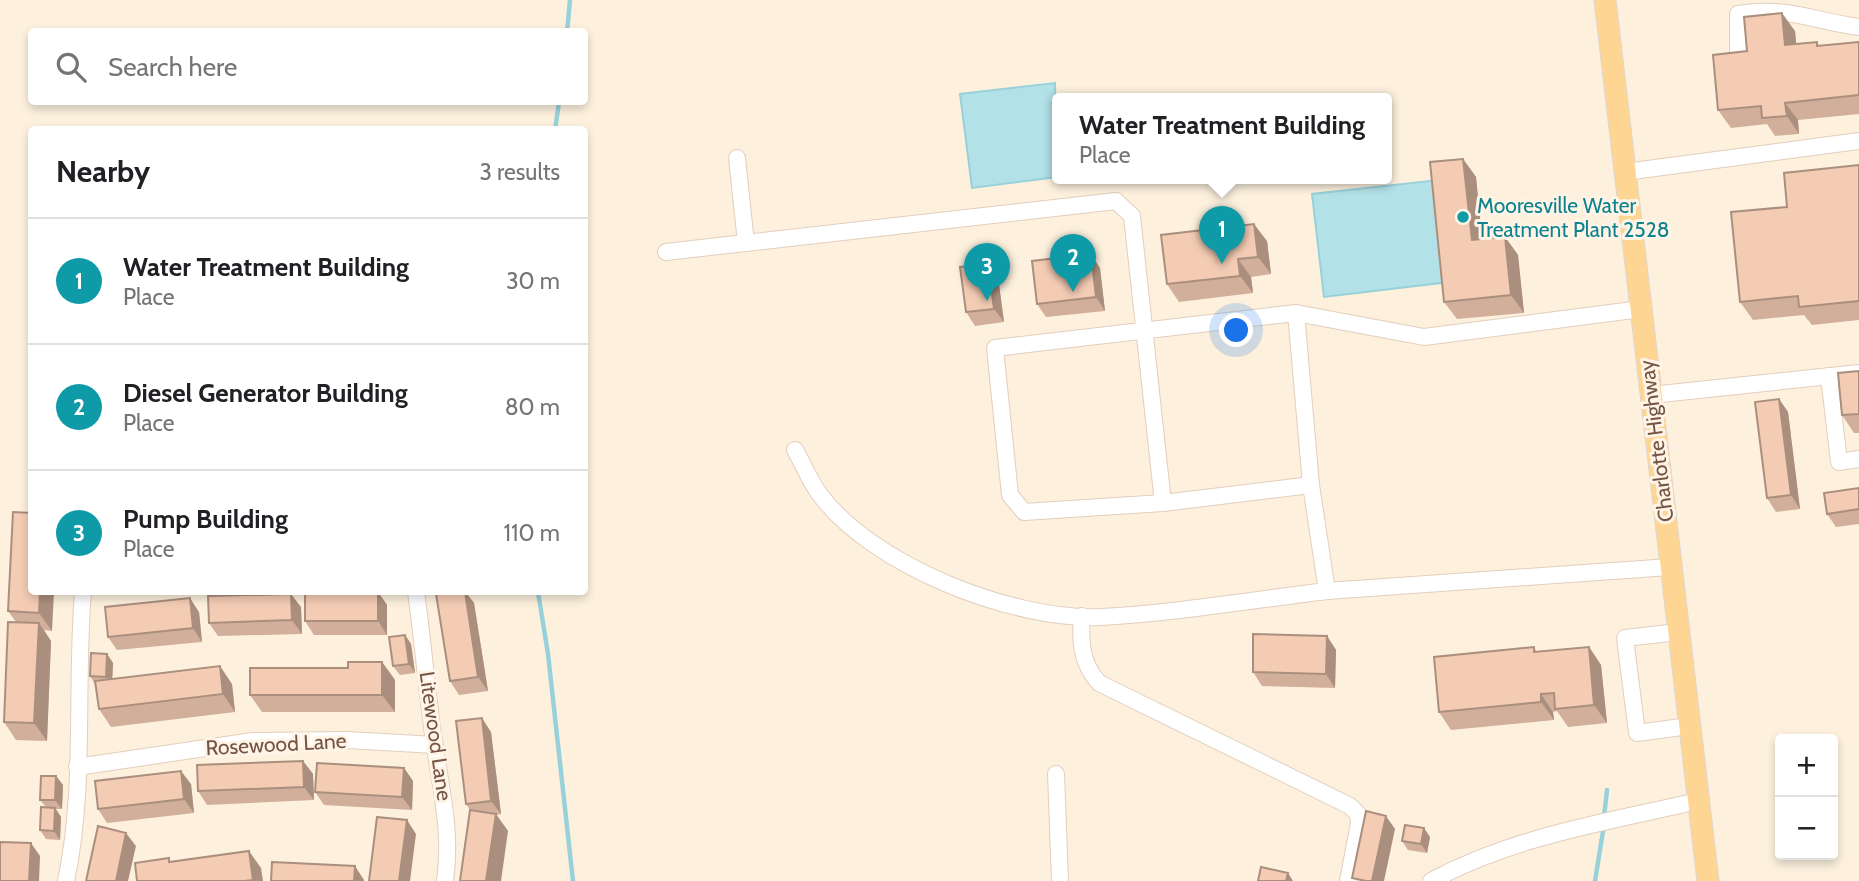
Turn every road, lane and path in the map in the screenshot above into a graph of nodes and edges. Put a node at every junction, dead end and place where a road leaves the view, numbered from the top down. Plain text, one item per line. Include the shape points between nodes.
1 (1605, 0) edge
2 (1859, 27) edge
3 (1738, 58) edge
4 (1859, 141) edge
5 (737, 158) dead end
6 (1625, 172) junction
7 (746, 243) junction
8 (666, 252) dead end
9 (1641, 309) junction
10 (1296, 313) junction
11 (1145, 331) junction
12 (1859, 373) edge
13 (1829, 376) junction
14 (1651, 395) junction
15 (795, 450) dead end
16 (1859, 459) edge
17 (1311, 485) junction
18 (1163, 503) junction
19 (1670, 566) junction
20 (1327, 591) junction
21 (83, 595) edge
22 (416, 595) edge
23 (1082, 616) junction
24 (1678, 632) junction
25 (1689, 726) junction
26 (435, 745) junction
27 (77, 766) junction
28 (1055, 774) dead end
29 (1698, 801) junction
30 (66, 881) edge
31 (445, 881) edge
32 (1060, 881) edge
33 (1348, 881) edge
34 (1431, 881) edge
35 (1708, 881) edge

1 - 6 main road, Charlotte Highway
2 - 3 street via 1796,12 1738,14
4 - 6 street
5 - 7 street
6 - 9 main road, Charlotte Highway
7 - 8 street
7 - 11 street via 1116,201 1132,216
9 - 10 street via 1424,337
9 - 14 main road, Charlotte Highway
10 - 11 street
10 - 17 street
11 - 18 street
11 - 18 street via 995,348 1010,495 1024,512
12 - 13 street
13 - 14 street
13 - 16 street via 1839,462
14 - 19 main road, Charlotte Highway
15 - 23 street via 819,493 870,542 957,589 1042,614
17 - 18 street
17 - 20 street
19 - 20 street
19 - 24 main road, Charlotte Highway
20 - 23 street
21 - 27 street
22 - 26 street, Litewood Lane
23 - 33 street via 1083,657 1099,683 1350,806 1359,823
24 - 25 main road, Charlotte Highway
24 - 25 street via 1625,638 1637,733
25 - 29 main road, Charlotte Highway
26 - 27 street, Rosewood Lane via 253,741
26 - 31 street, Litewood Lane via 449,830
27 - 30 street
28 - 32 street
29 - 34 street via 1526,841 1473,858
29 - 35 main road, Charlotte Highway

